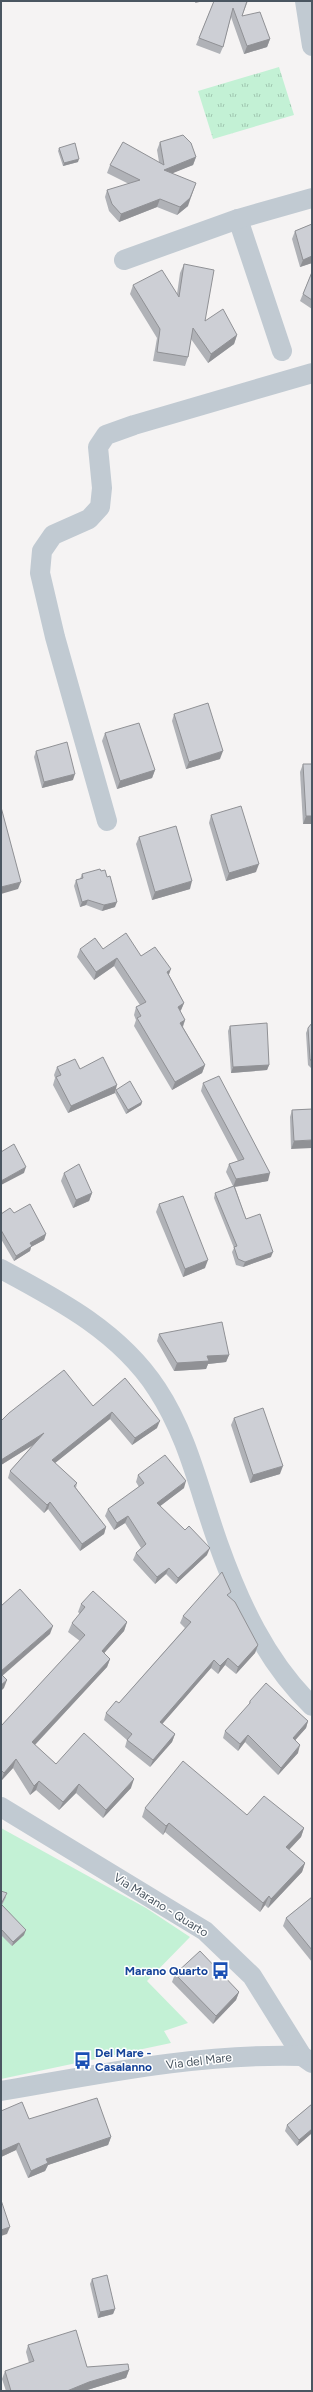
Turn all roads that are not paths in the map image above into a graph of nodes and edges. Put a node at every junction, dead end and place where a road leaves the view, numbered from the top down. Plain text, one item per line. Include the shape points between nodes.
1 (305, 1) edge
2 (312, 46) edge
3 (312, 198) edge
4 (238, 219) junction
5 (124, 260) dead end
6 (282, 351) dead end
7 (312, 373) edge
8 (107, 821) dead end
9 (1, 1269) edge
10 (312, 1706) edge
11 (1, 1807) edge
12 (307, 2060) edge
13 (1, 2091) edge

1 - 2 street
3 - 4 street
4 - 5 street
4 - 6 street
7 - 8 street via 134,424 106,435 98,447 102,488 100,507 89,519 53,535 42,550 40,573 53,630
9 - 10 street via 78,1312 113,1338 156,1387 186,1442 218,1544 254,1628 272,1660
11 - 12 street, Via Marano - Quarto via 205,1930 252,1976
12 - 13 street, Via del Mare via 266,2055 210,2059

